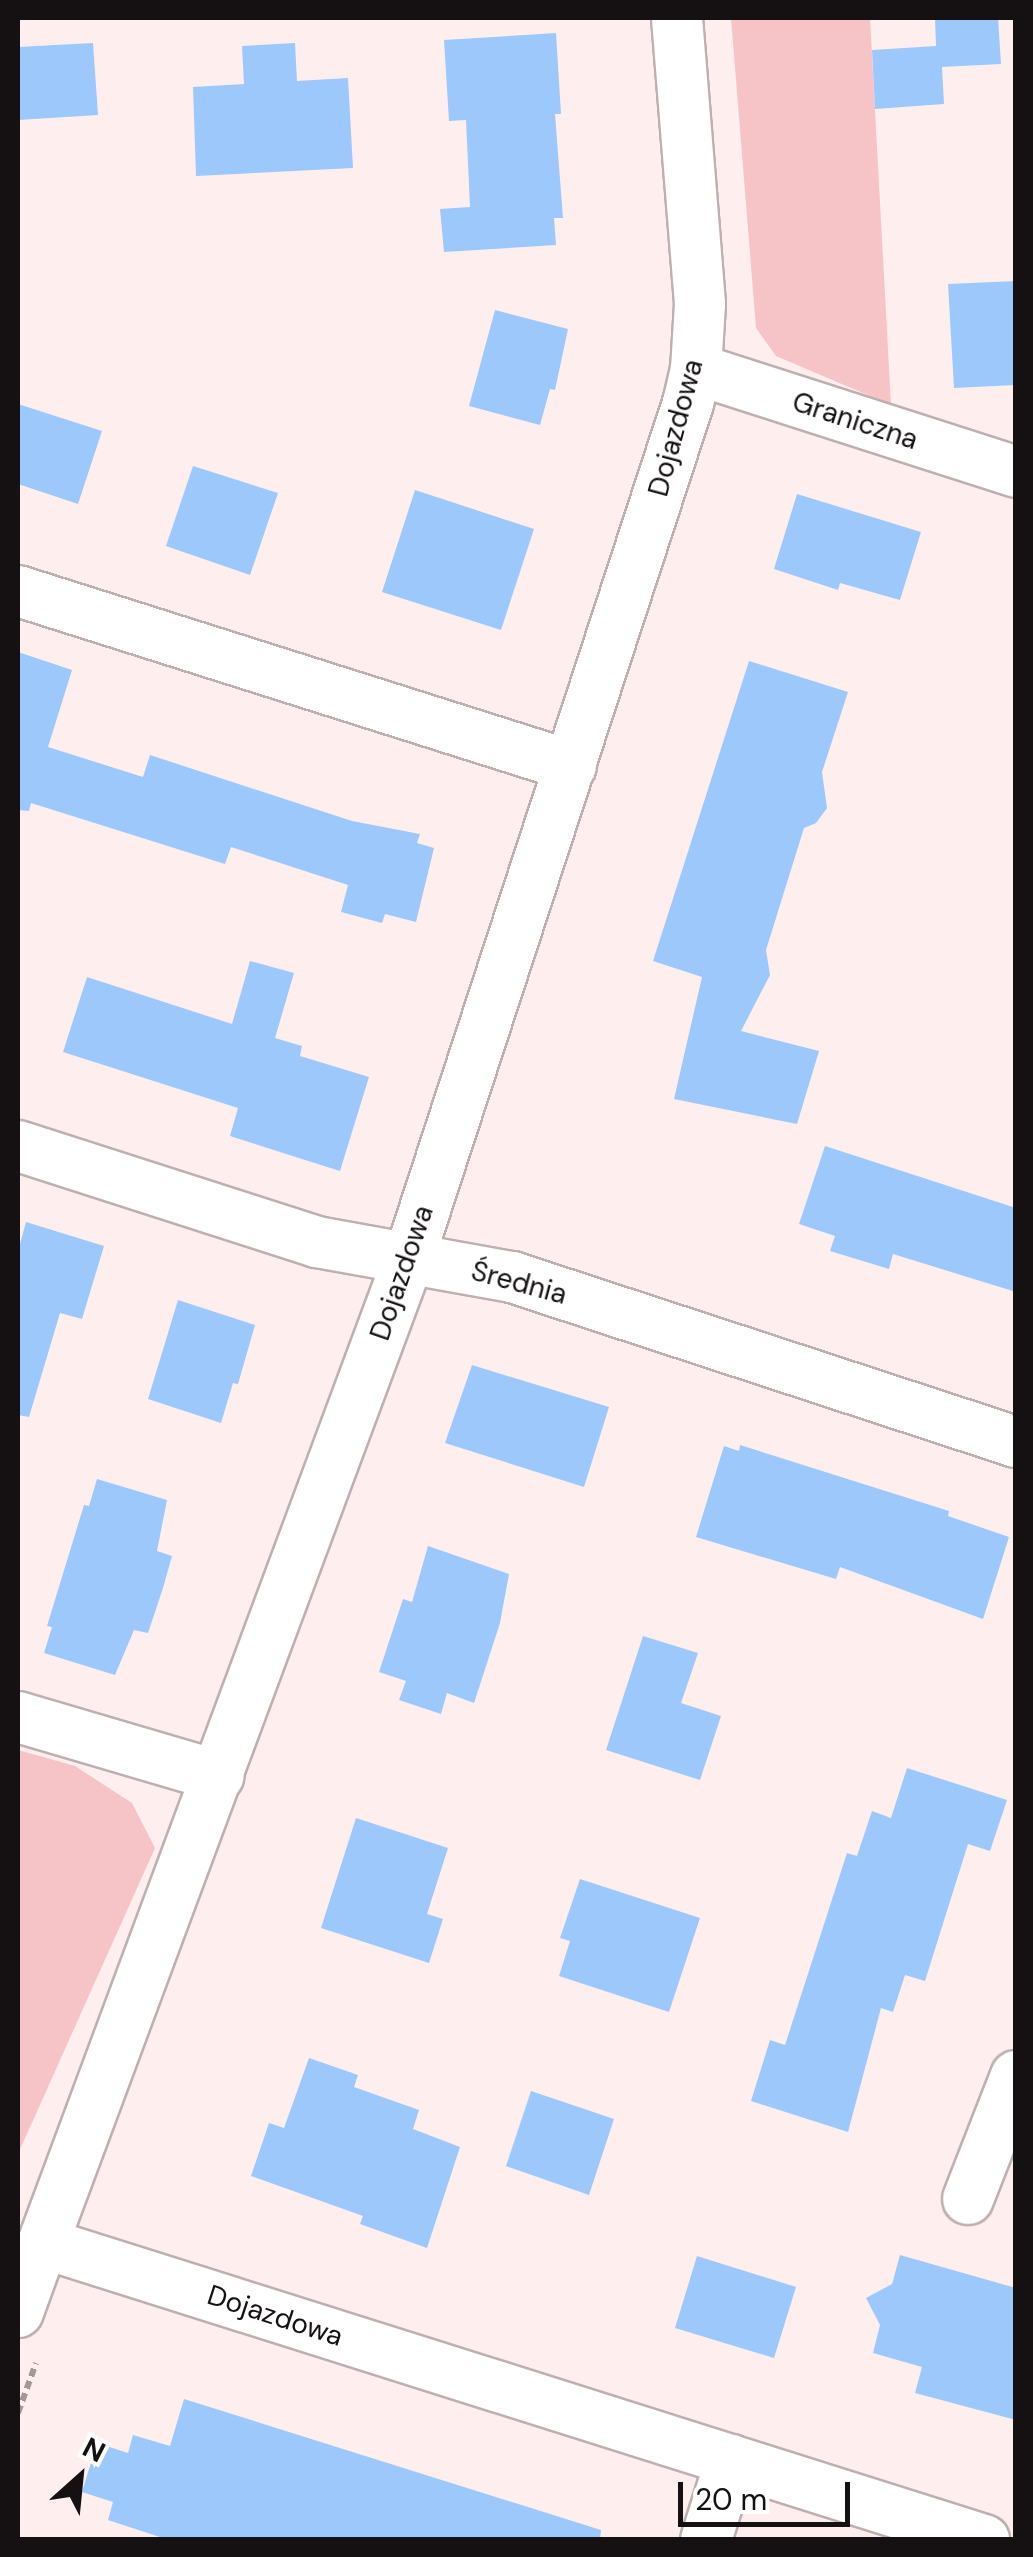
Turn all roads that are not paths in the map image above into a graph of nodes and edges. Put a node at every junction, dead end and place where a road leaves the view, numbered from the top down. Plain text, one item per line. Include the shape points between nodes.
1 (677, 18) edge
2 (696, 369) junction
3 (1016, 472) edge
4 (18, 591) edge
5 (570, 766) junction
6 (18, 1146) edge
7 (409, 1258) junction
8 (1016, 1442) edge
9 (18, 1717) edge
10 (219, 1776) junction
11 (1016, 2076) edge
12 (968, 2199) dead end
13 (43, 2243) junction
14 (18, 2312) edge
15 (732, 2460) junction
16 (706, 2540) edge
17 (984, 2540) edge

1 - 2 street, Dojazdowa via 700,304
2 - 3 street, Graniczna
2 - 5 street, Dojazdowa
4 - 5 street
5 - 7 street, Dojazdowa
6 - 7 street, Średnia via 316,1242
7 - 8 street, Średnia via 512,1278
7 - 10 street, Dojazdowa
9 - 10 street
10 - 13 street, Dojazdowa
11 - 12 street
13 - 14 street
13 - 15 street, Dojazdowa
15 - 16 street
15 - 17 street, Dojazdowa

